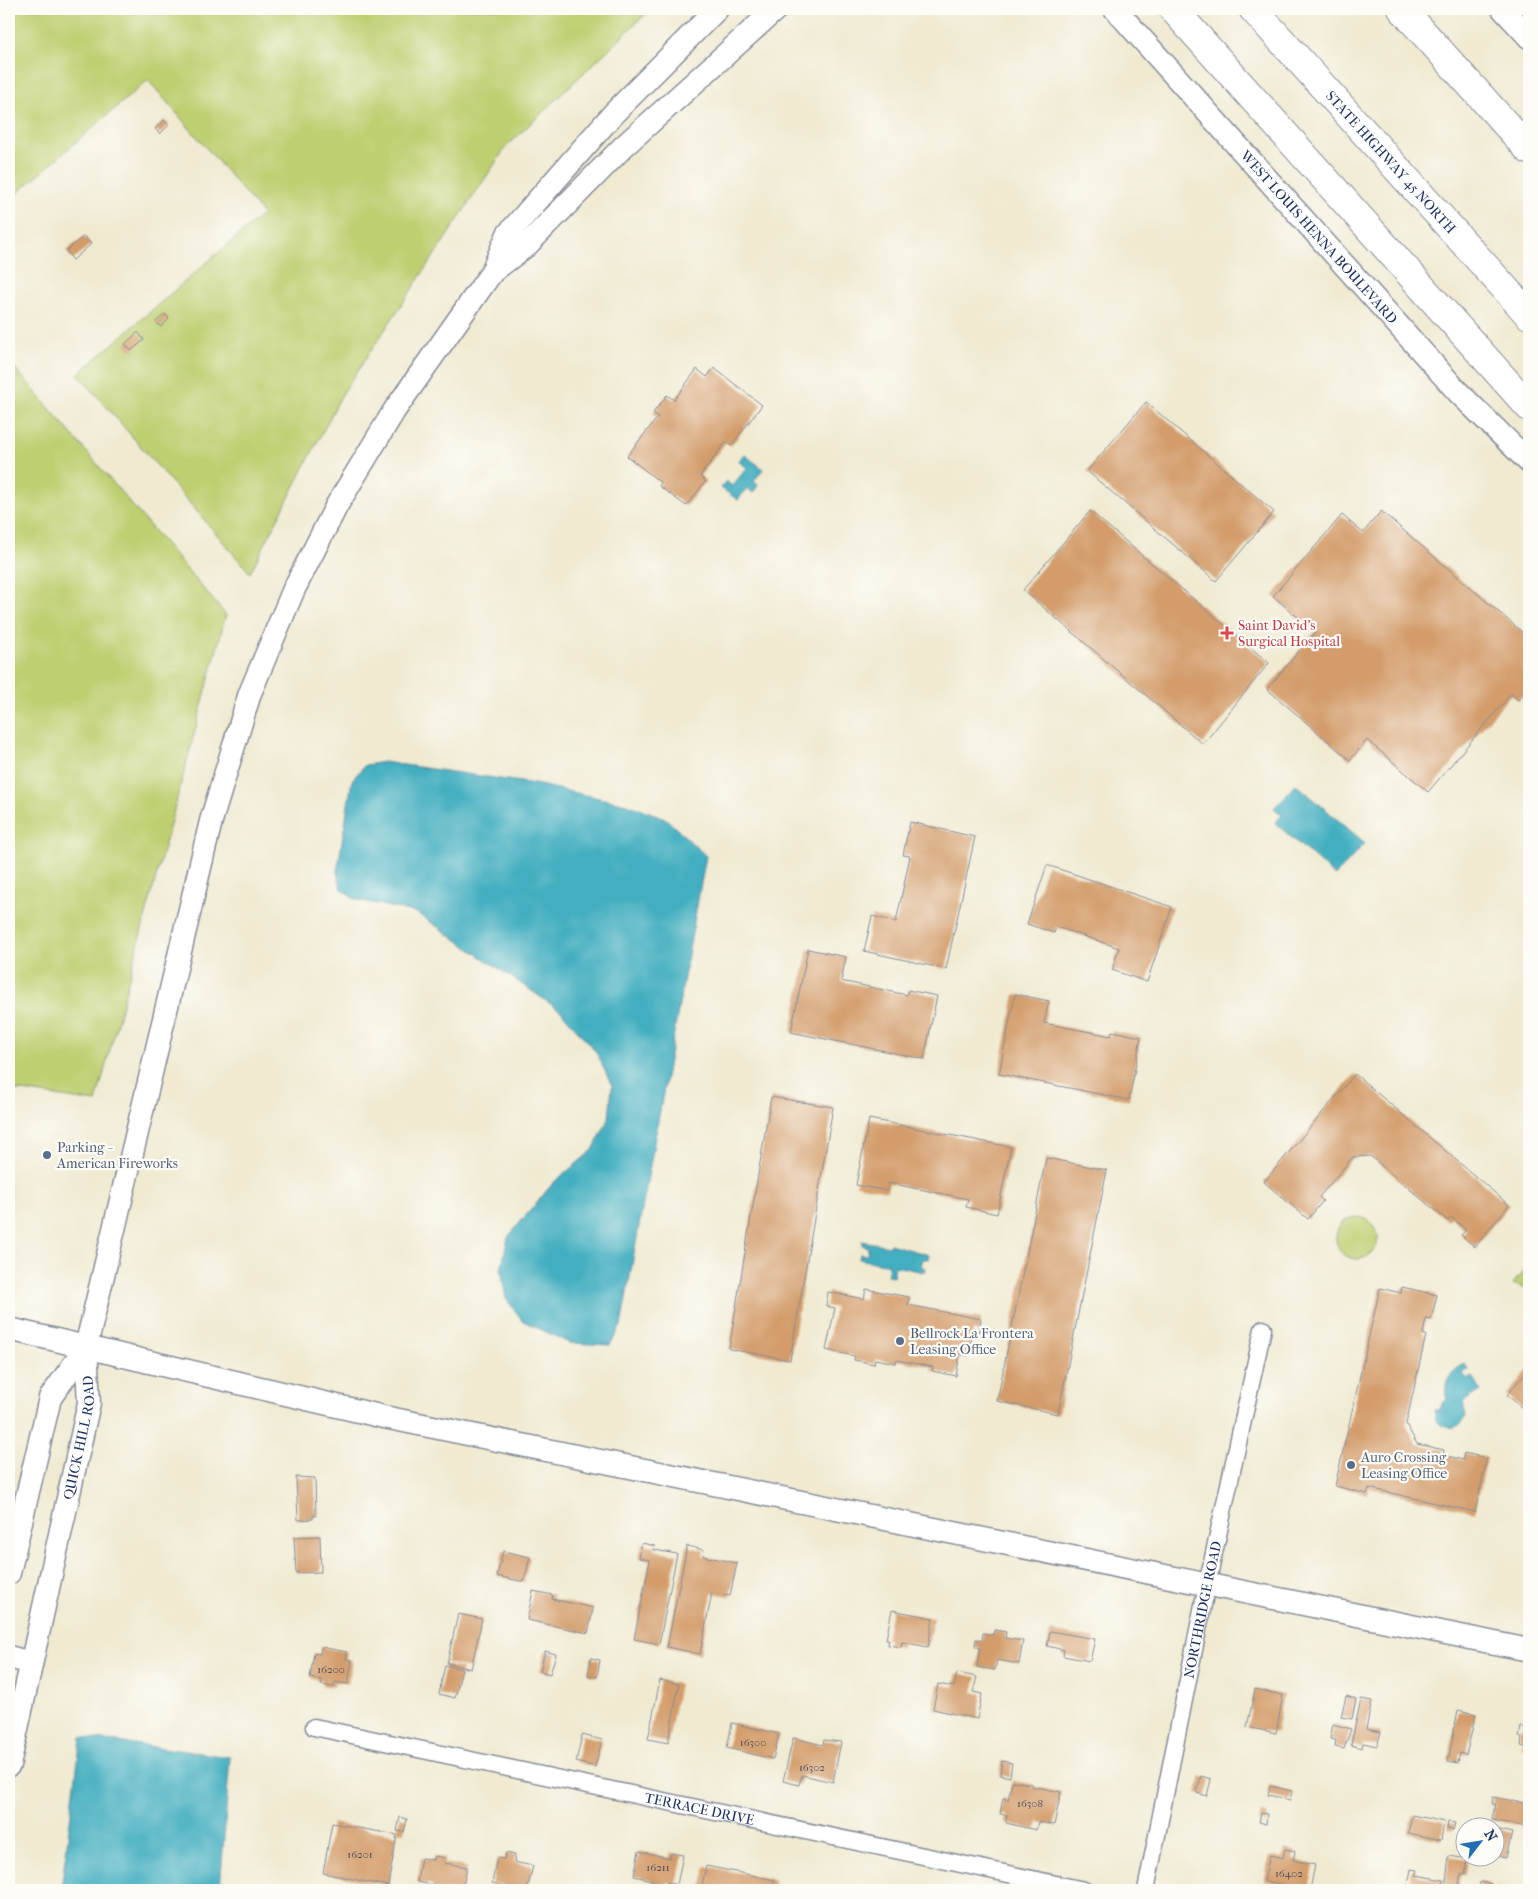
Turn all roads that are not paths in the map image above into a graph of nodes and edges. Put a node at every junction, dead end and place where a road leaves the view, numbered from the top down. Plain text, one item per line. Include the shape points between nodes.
1 (717, 9) edge
2 (776, 9) edge
3 (1115, 9) edge
4 (1173, 9) edge
5 (1402, 9) edge
6 (1503, 9) edge
7 (1256, 12) edge
8 (1529, 37) edge
9 (1529, 150) edge
10 (492, 272) junction
11 (1529, 315) edge
12 (1529, 407) edge
13 (1529, 462) edge
14 (9, 1329) edge
15 (1263, 1329) dead end
16 (86, 1347) junction
17 (9, 1573) edge
18 (1207, 1585) junction
19 (1529, 1650) edge
20 (9, 1658) edge
21 (31, 1663) junction
22 (314, 1727) dead end
23 (9, 1765) edge
24 (1084, 1890) edge
25 (1146, 1890) edge

1 - 10 main road via 614,113 508,234
2 - 10 main road via 624,146 527,245
3 - 13 main road, WEST LOUIS HENNA BOULEVARD via 1458,392
4 - 12 highway
5 - 9 highway
6 - 8 main road
7 - 11 highway, STATE HIGHWAY 45 NORTH
10 - 16 main road via 394,412 337,505 294,589 250,693 210,821
14 - 16 main road
15 - 18 street, NORTHRIDGE ROAD
16 - 17 main road, QUICK HILL ROAD via 50,1398
16 - 18 main road via 384,1417
16 - 21 main road, QUICK HILL ROAD via 89,1403
18 - 19 main road
18 - 25 street, NORTHRIDGE ROAD
20 - 21 main road
21 - 23 main road, QUICK HILL ROAD
22 - 24 street, TERRACE DRIVE

